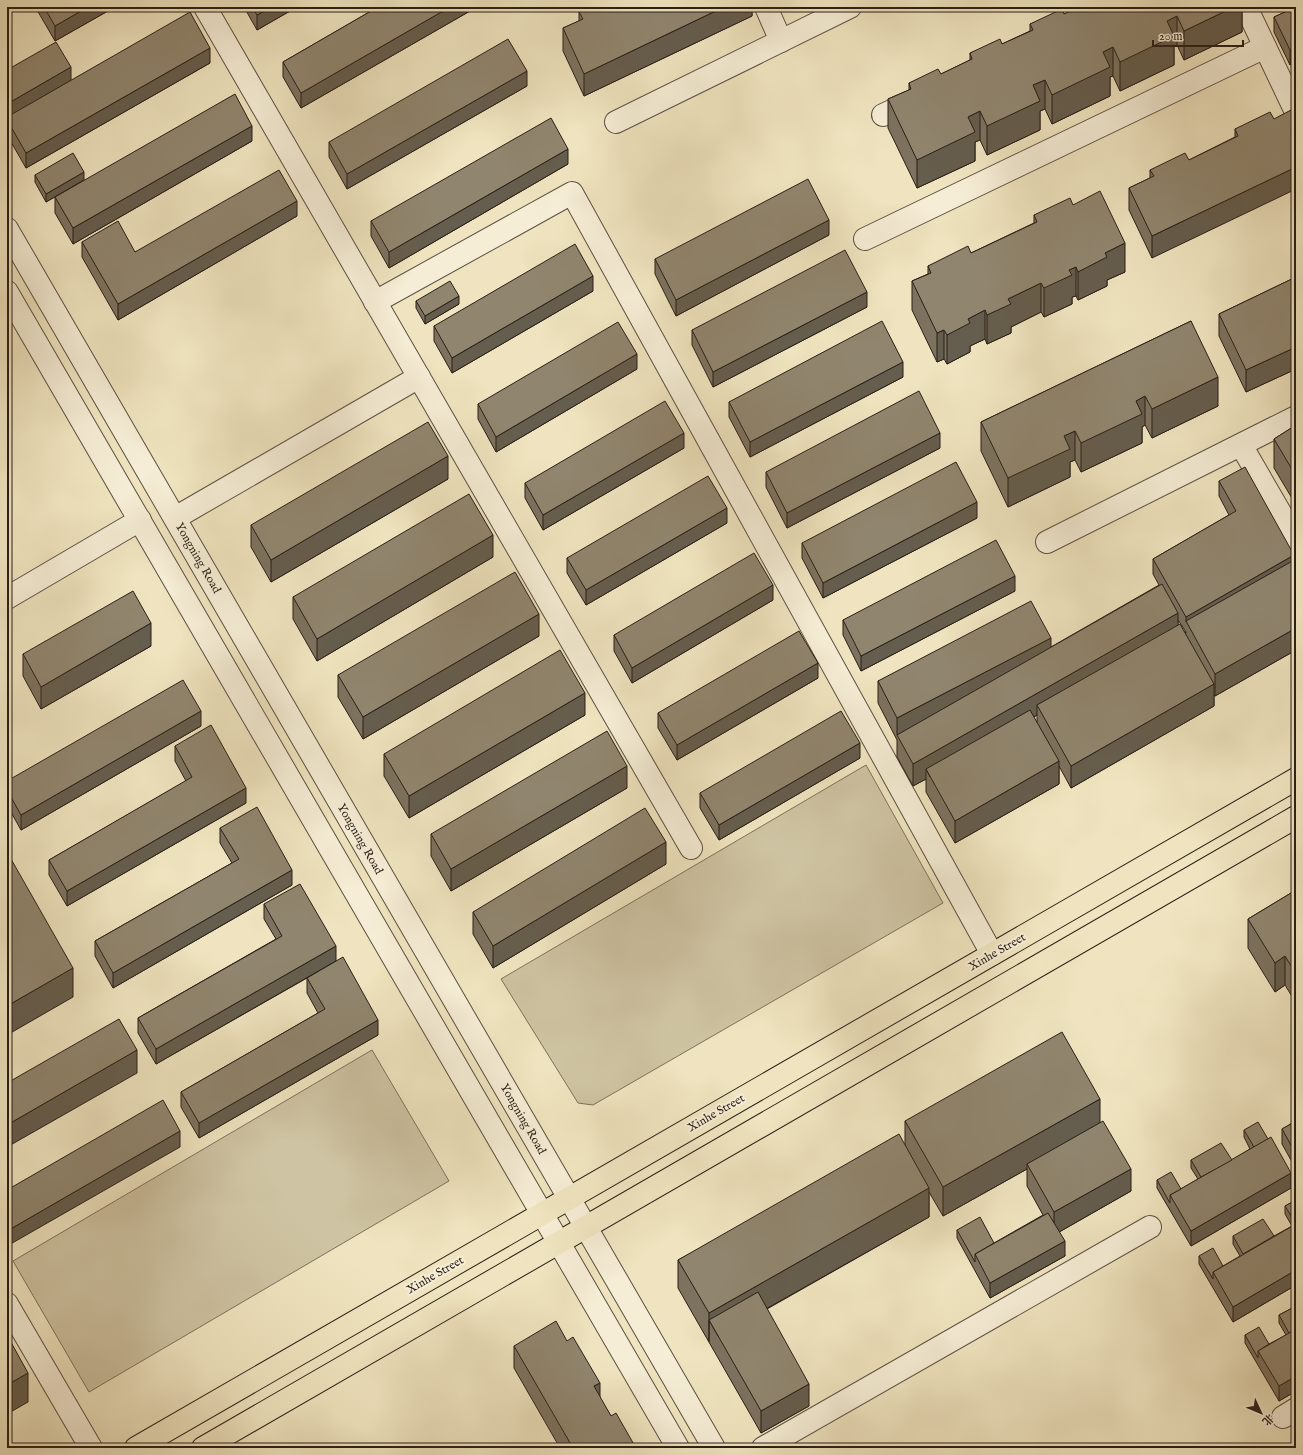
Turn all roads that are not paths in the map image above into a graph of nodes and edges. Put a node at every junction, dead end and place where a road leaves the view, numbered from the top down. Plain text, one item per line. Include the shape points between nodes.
1 (205, 7) edge
2 (766, 7) edge
3 (850, 7) edge
4 (1246, 7) edge
5 (781, 41) junction
6 (1265, 47) junction
7 (932, 92) edge
8 (1296, 112) edge
9 (883, 115) dead end
10 (616, 122) dead end
11 (7, 229) edge
12 (865, 239) dead end
13 (7, 292) edge
14 (375, 302) junction
15 (419, 377) junction
16 (1296, 417) edge
17 (1242, 445) junction
18 (175, 518) junction
19 (140, 520) junction
20 (1296, 540) edge
21 (1047, 542) dead end
22 (7, 598) edge
23 (1296, 779) edge
24 (1296, 817) edge
25 (691, 848) dead end
26 (992, 954) junction
27 (569, 1198) junction
28 (542, 1214) junction
29 (586, 1227) junction
30 (1150, 1227) dead end
31 (559, 1243) junction
32 (7, 1304) edge
33 (91, 1448) edge
34 (136, 1448) edge
35 (203, 1448) edge
36 (678, 1448) edge
37 (714, 1448) edge
38 (763, 1448) edge

1 - 14 street
2 - 5 street
3 - 5 street
4 - 6 street
5 - 10 street
6 - 8 street
6 - 12 street
7 - 9 street
11 - 18 street, Yongning Road
13 - 19 street
14 - 15 street
14 - 26 street via 572,193
15 - 18 street
15 - 25 street
16 - 17 street
17 - 20 street
17 - 21 street
18 - 27 street, Yongning Road
19 - 22 street
19 - 28 street
23 - 26 main road, Xinhe Street
24 - 29 main road
26 - 27 main road, Xinhe Street
27 - 28 main road, Xinhe Street
27 - 29 street, Yongning Road
28 - 31 street
28 - 34 main road, Xinhe Street
29 - 31 main road
29 - 37 street, Yongning Road
30 - 38 street
31 - 35 main road
31 - 36 street
32 - 33 street

